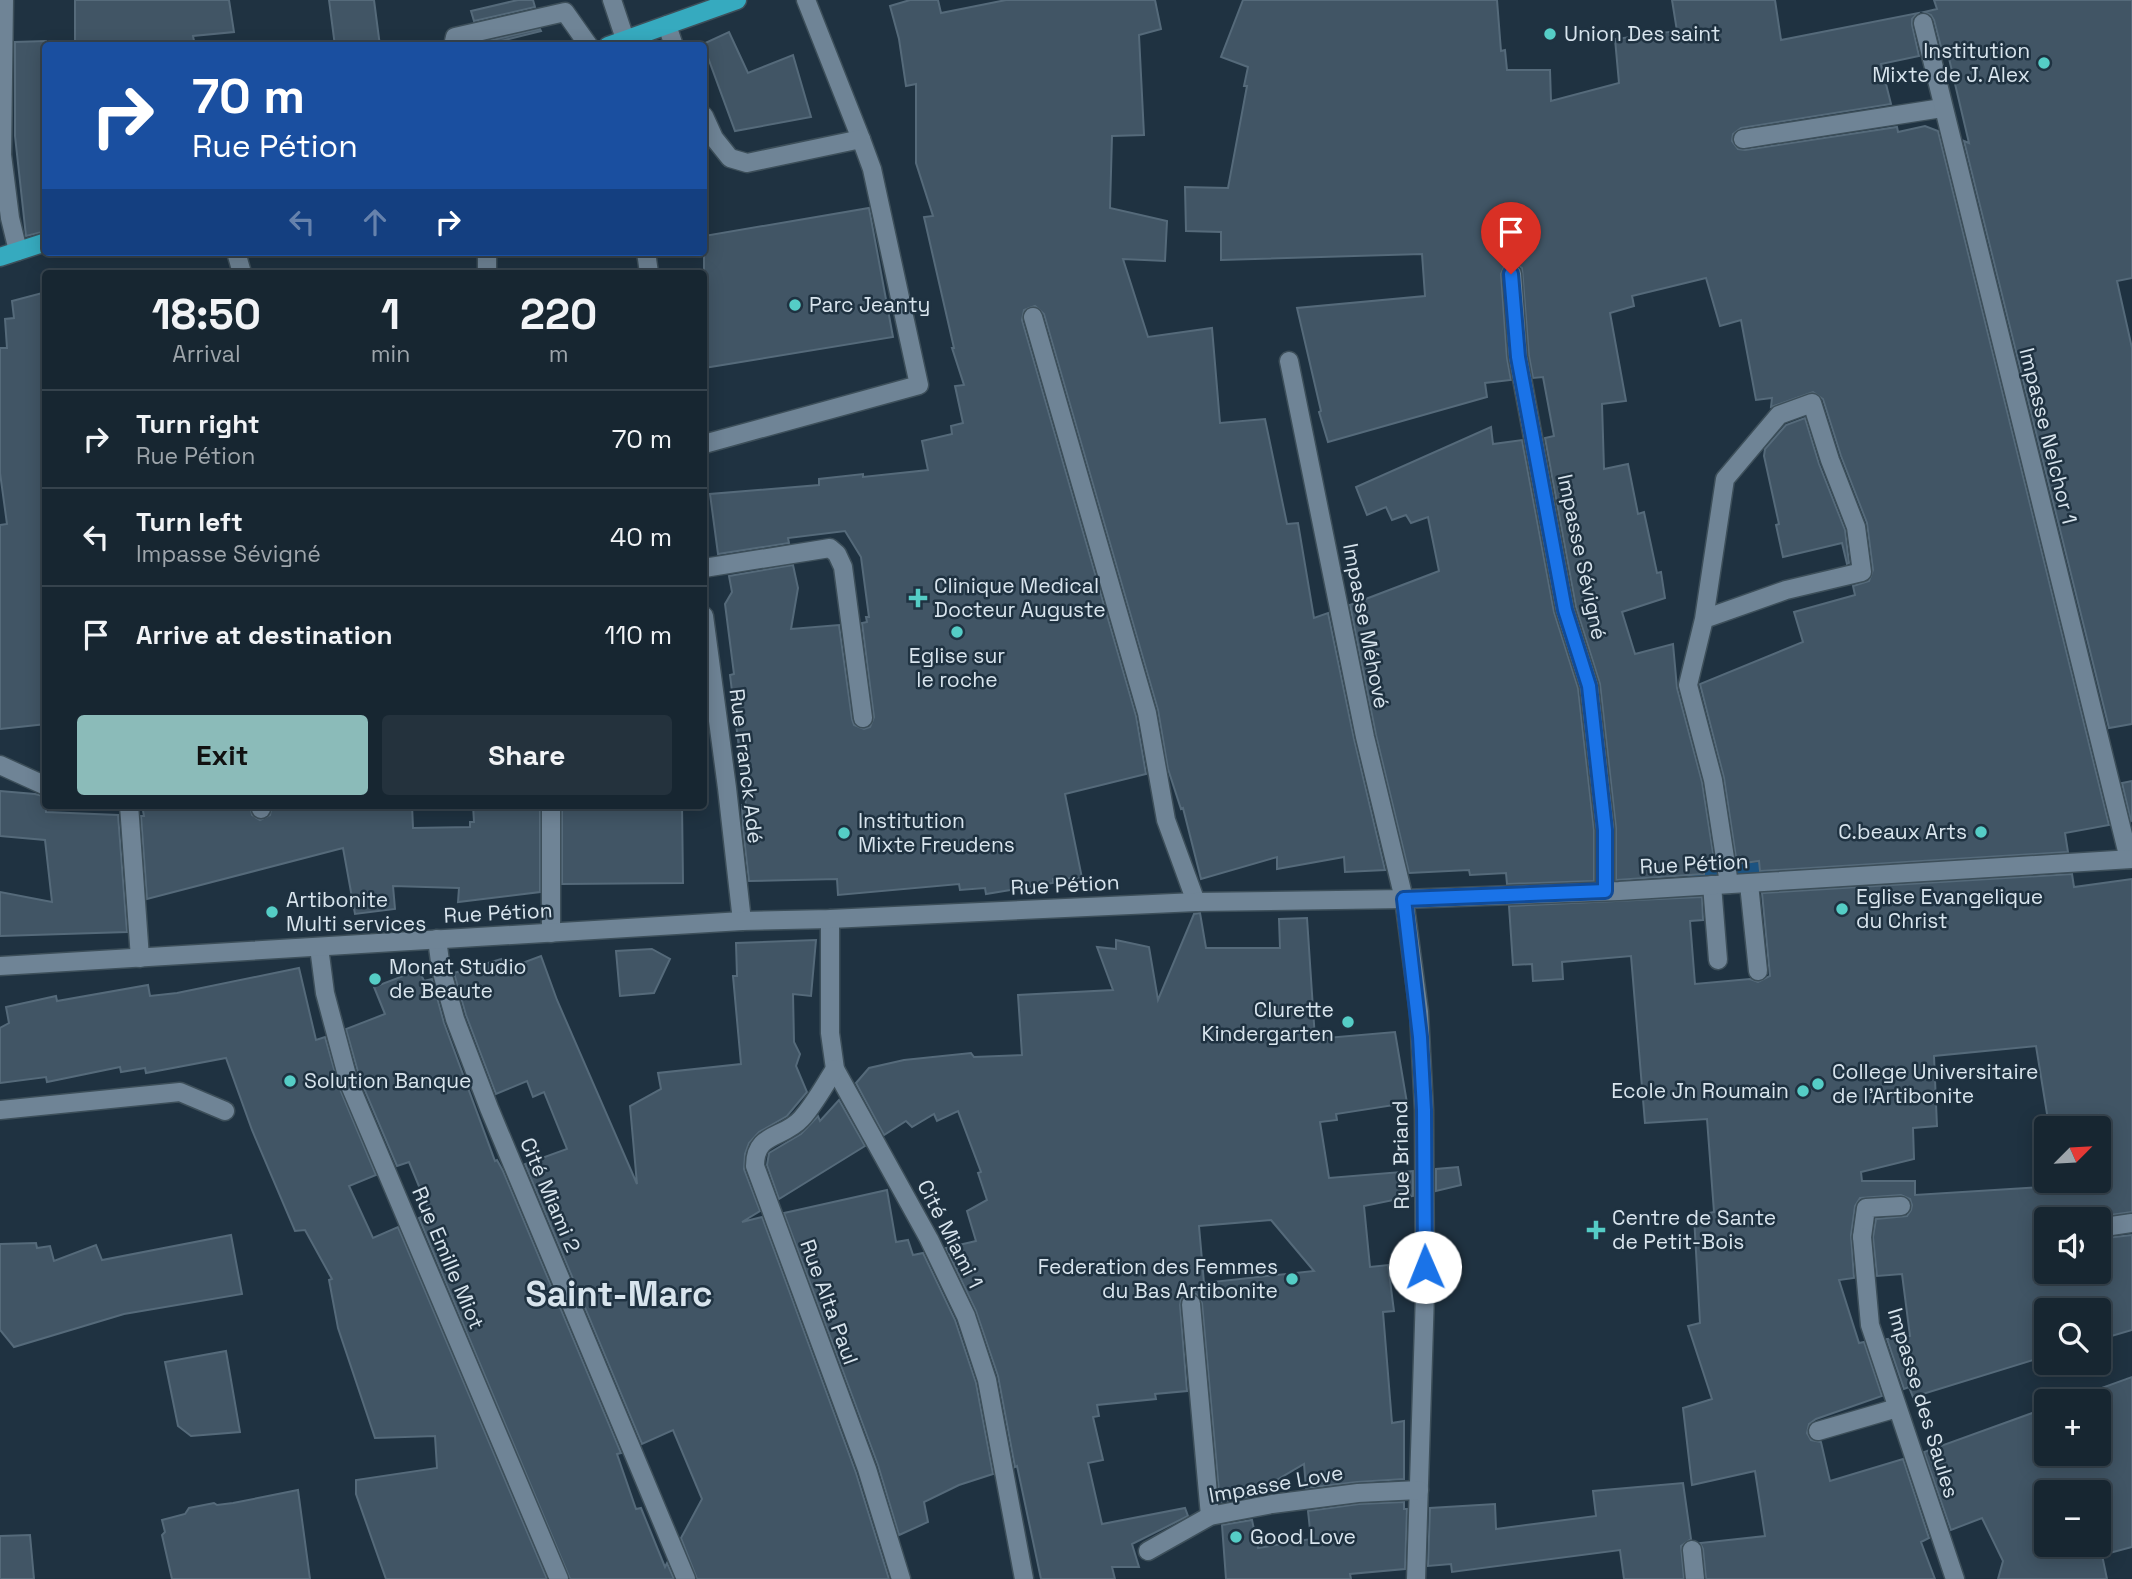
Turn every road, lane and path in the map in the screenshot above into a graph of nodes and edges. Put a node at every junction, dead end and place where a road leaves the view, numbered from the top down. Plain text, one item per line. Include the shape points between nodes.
1 (4, 0) edge
2 (612, 0) edge
3 (737, 0) edge
4 (806, 0) edge
5 (1923, 23) dead end
6 (667, 25) junction
7 (454, 42) edge
8 (586, 42) edge
9 (613, 42) edge
10 (619, 42) edge
11 (673, 42) edge
12 (1942, 108) junction
13 (707, 123) edge
14 (861, 139) junction
15 (1743, 139) dead end
16 (42, 243) edge
17 (18, 251) junction
18 (0, 257) edge
19 (1511, 274) dead end
20 (1033, 317) dead end
21 (1289, 360) dead end
22 (707, 443) edge
23 (707, 568) edge
24 (1704, 619) junction
25 (707, 639) edge
26 (863, 718) dead end
27 (0, 765) edge
28 (42, 784) edge
29 (129, 809) edge
30 (551, 809) edge
31 (2130, 859) edge
32 (1724, 877) junction
33 (1749, 884) junction
34 (1605, 891) junction
35 (1404, 899) junction
36 (1196, 902) junction
37 (830, 919) junction
38 (742, 921) junction
39 (551, 933) junction
40 (437, 939) junction
41 (319, 947) junction
42 (140, 958) junction
43 (1718, 960) dead end
44 (0, 966) edge
45 (1758, 971) dead end
46 (835, 1069) junction
47 (0, 1110) edge
48 (225, 1111) dead end
49 (1901, 1206) dead end
50 (2132, 1223) edge
51 (2111, 1226) edge
52 (1191, 1304) dead end
53 (1897, 1408) junction
54 (1818, 1432) dead end
55 (1419, 1490) junction
56 (1210, 1516) junction
57 (1149, 1550) dead end
58 (1692, 1550) dead end
59 (559, 1579) edge
60 (686, 1579) edge
61 (901, 1579) edge
62 (1024, 1579) edge
63 (1416, 1579) edge
64 (1695, 1579) edge
65 (1955, 1579) edge

1 - 17 street via 2,155
2 - 9 street
3 - 6 main road
4 - 14 street
5 - 12 street, Impasse Nelchor 1
6 - 10 main road
6 - 11 street
7 - 8 street via 455,37 565,12
12 - 15 street
12 - 31 street, Impasse Nelchor 1
13 - 14 street via 730,158 747,163
14 - 22 street via 872,169 919,385
16 - 17 main road
17 - 18 main road
19 - 34 street, Impasse Sévigné via 1518,357 1565,610 1589,686 1605,830
20 - 36 street via 1147,713 1166,820
21 - 35 street, Impasse Méhové via 1365,737
23 - 26 street via 830,548 837,554 850,611
24 - 24 street via 1725,479 1779,415 1812,403 1856,527 1863,572 1786,590
24 - 32 street via 1688,685 1713,780
25 - 38 street, Rue Franck Adé
27 - 28 street
29 - 42 street
30 - 39 street
31 - 33 street, Rue Pétion
32 - 33 street, Rue Pétion
32 - 34 street, Rue Pétion
32 - 43 street
33 - 45 street
34 - 35 street, Rue Pétion
35 - 36 street, Rue Pétion
35 - 55 street, Rue Briand via 1419,1012 1424,1110
36 - 37 street, Rue Pétion
37 - 38 street, Rue Pétion
37 - 46 street, Cité Miami 1 via 830,1033
38 - 39 street, Rue Pétion
39 - 40 street, Rue Pétion
40 - 41 street, Rue Pétion
40 - 60 street, Cité Miami 2 via 455,1020 489,1108
41 - 42 street, Rue Pétion
41 - 59 street, Rue Emille Miot via 325,993 349,1083
42 - 44 street, Rue Pétion
46 - 61 street, Rue Alta Paul via 799,1121 761,1144 755,1166 867,1469
46 - 62 street, Cité Miami 1 via 966,1315 987,1380
47 - 48 street via 180,1092
49 - 53 street, Impasse des Saules via 1866,1208 1862,1237 1871,1325
50 - 51 street
52 - 56 street
53 - 54 street
53 - 65 street, Impasse des Saules
55 - 56 street, Impasse Love via 1358,1493
55 - 63 street, Rue Briand
56 - 57 street, Impasse Love
58 - 64 street

